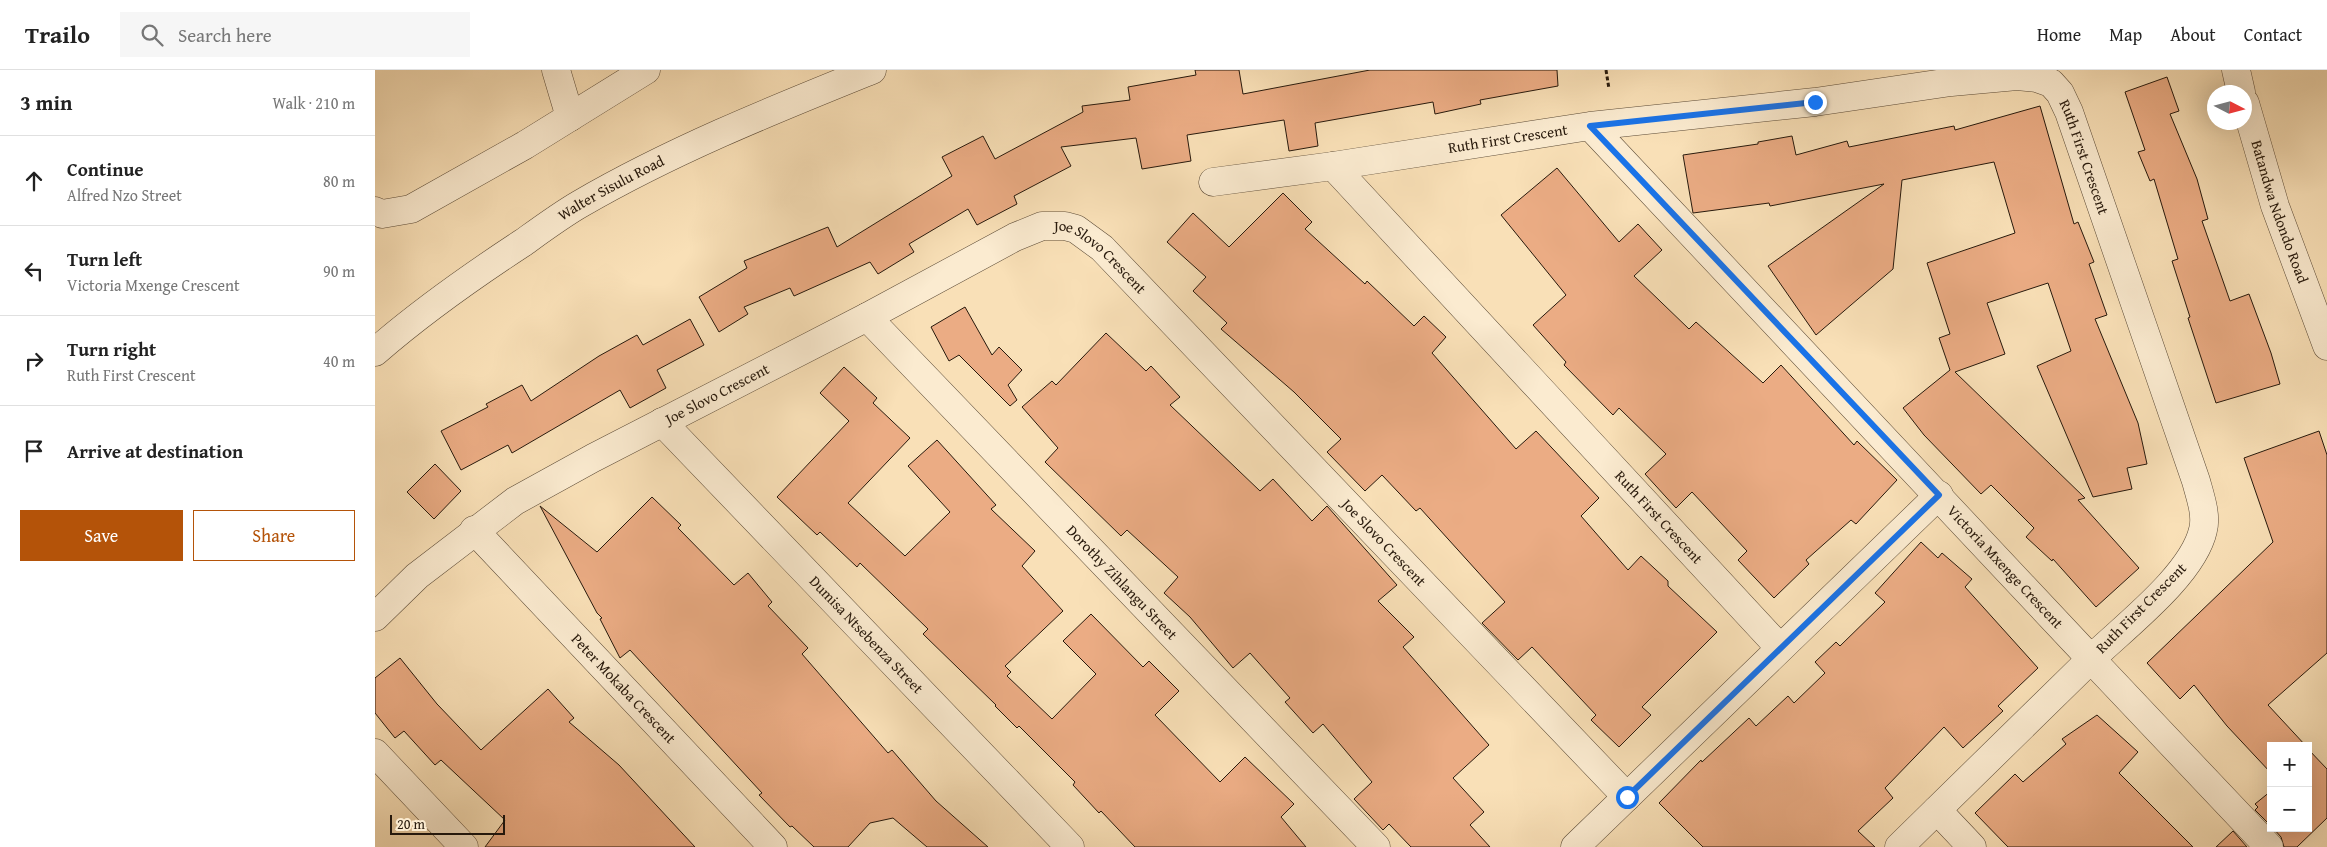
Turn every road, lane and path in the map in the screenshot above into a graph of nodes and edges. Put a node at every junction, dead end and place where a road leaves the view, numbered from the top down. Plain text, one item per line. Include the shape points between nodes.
1 (556, 70) edge
2 (646, 70) edge
3 (872, 70) edge
4 (2236, 70) edge
5 (2239, 85) edge
6 (570, 117) junction
7 (1590, 126) junction
8 (2252, 127) edge
9 (1333, 166) junction
10 (1213, 182) dead end
11 (375, 211) edge
12 (867, 318) junction
13 (2327, 346) edge
14 (375, 352) edge
15 (662, 422) junction
16 (1939, 495) junction
17 (475, 530) junction
18 (375, 617) edge
19 (1779, 648) junction
20 (2091, 659) junction
21 (375, 753) edge
22 (1627, 797) junction
23 (1937, 810) junction
24 (464, 847) edge
25 (773, 847) edge
26 (1070, 847) edge
27 (1376, 847) edge
28 (1575, 847) edge
29 (1899, 847) edge
30 (1972, 847) edge
31 (2269, 847) edge

1 - 6 street
2 - 6 street
3 - 14 street, Walter Sisulu Road via 781,106 684,150 580,204 483,269
4 - 5 street
6 - 11 street via 411,210 382,214
7 - 9 street, Ruth First Crescent
7 - 16 street, Victoria Mxenge Crescent
7 - 20 street, Ruth First Crescent via 2017,76 2051,83 2069,112 2196,481 2204,528 2197,549 2185,566
8 - 13 street, Batandwa Ndondo Road via 2275,206
9 - 10 street, Ruth First Crescent
9 - 19 street, Ruth First Crescent
12 - 15 street, Joe Slovo Crescent
12 - 22 street, Joe Slovo Crescent via 1015,237 1042,226 1075,229 1102,248
12 - 27 street, Dorothy Zihlangu Street
15 - 17 street, Joe Slovo Crescent via 515,501
15 - 26 street, Dumisa Ntsebenza Street
16 - 19 street
16 - 20 street, Victoria Mxenge Crescent
17 - 18 street, Joe Slovo Crescent via 417,576
17 - 25 street, Peter Mokaba Crescent
19 - 22 street
20 - 23 street
20 - 31 street, Victoria Mxenge Crescent
21 - 24 street
22 - 28 street
23 - 29 street
23 - 30 street

